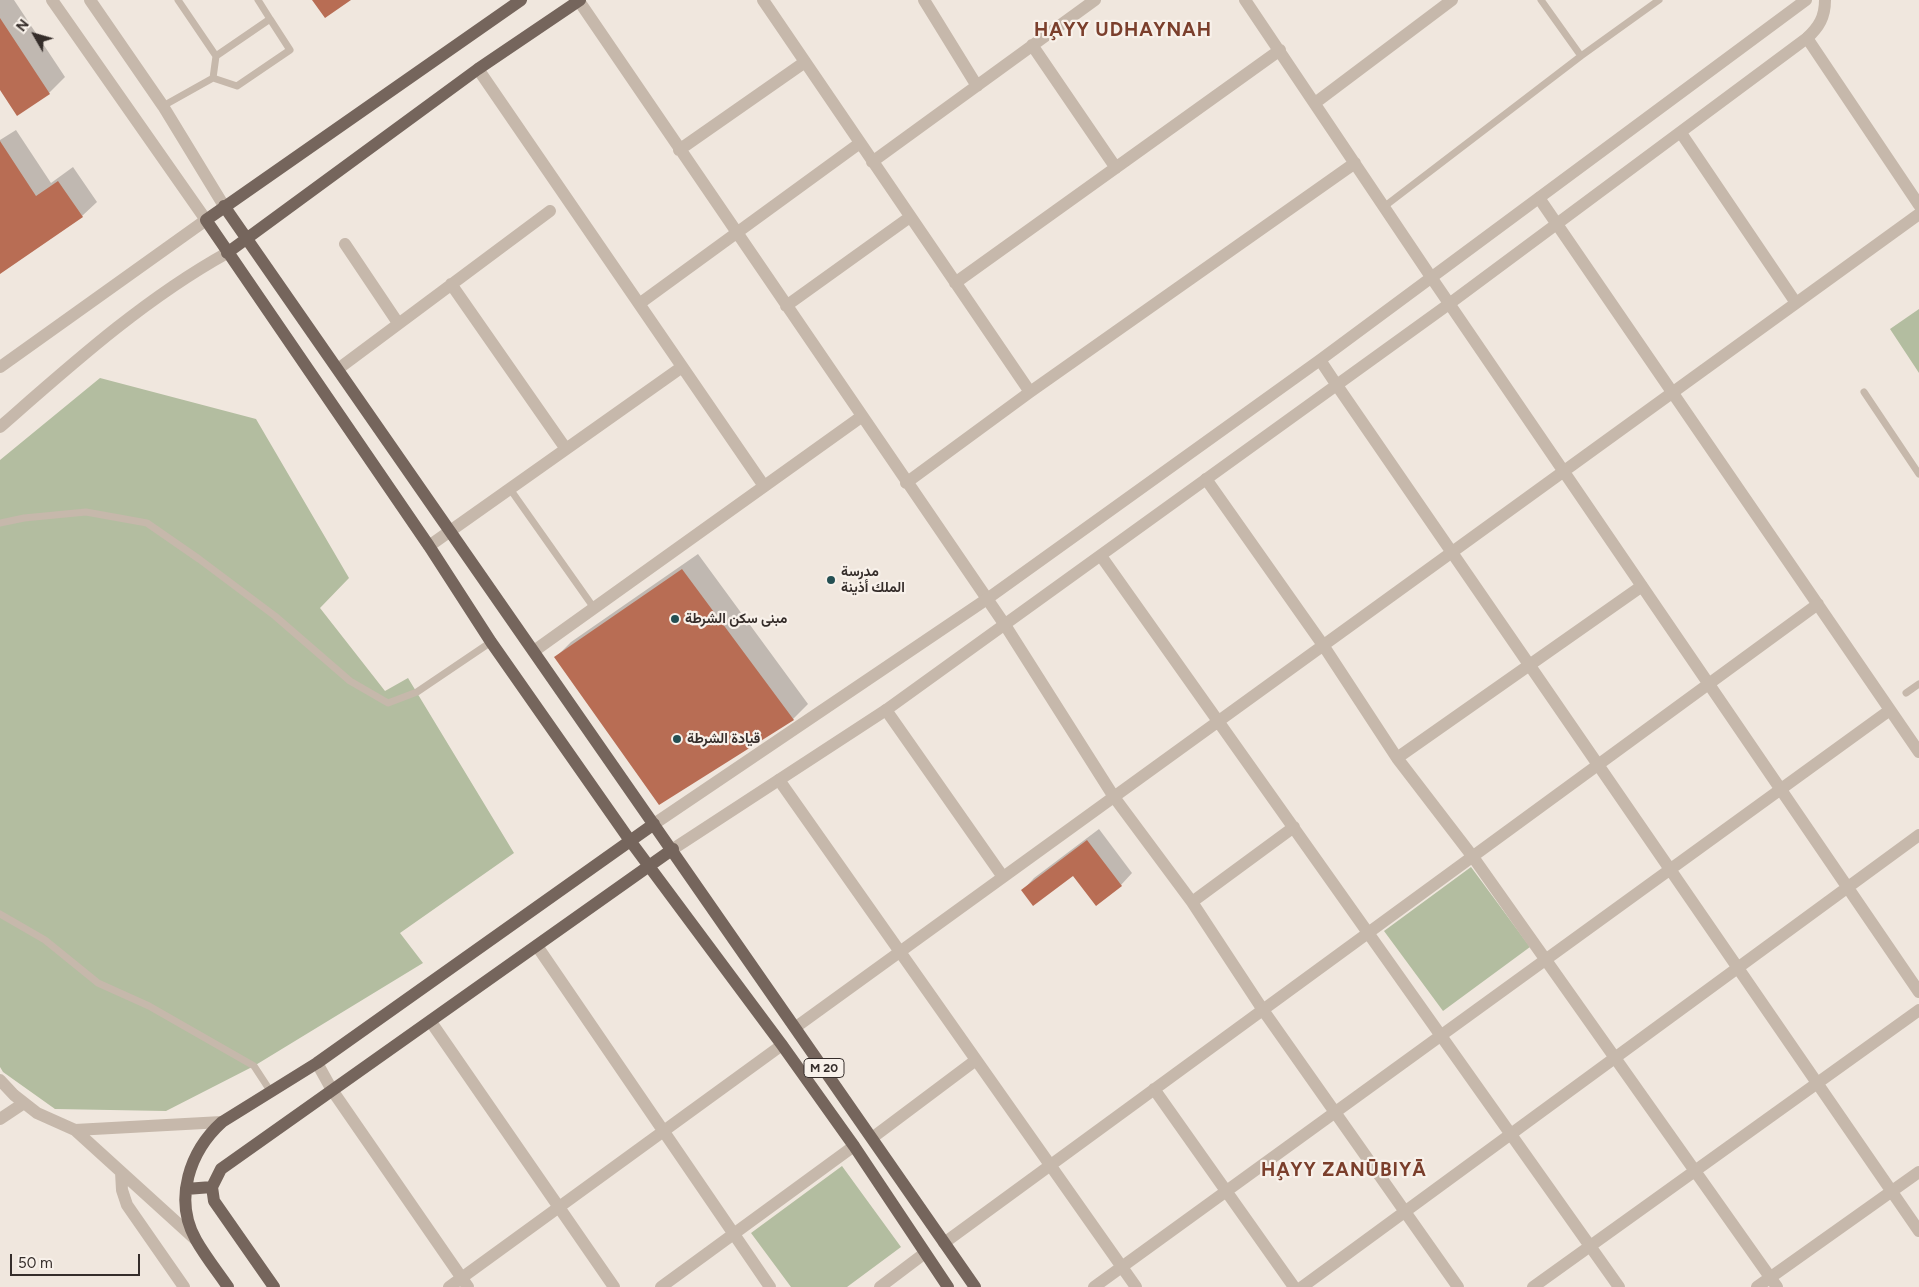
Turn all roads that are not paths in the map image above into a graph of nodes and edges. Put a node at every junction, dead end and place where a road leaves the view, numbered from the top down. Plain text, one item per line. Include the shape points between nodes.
1 (52, 0) edge
2 (90, 0) edge
3 (178, 0) edge
4 (258, 0) edge
5 (520, 0) edge
6 (763, 0) edge
7 (924, 0) edge
8 (1095, 0) edge
9 (1452, 0) edge
10 (1541, 0) edge
11 (1659, 0) edge
12 (1806, 0) edge
13 (1825, 0) edge
14 (579, 1) edge
15 (1248, 1) edge
16 (506, 4) edge
17 (270, 19) junction
18 (1807, 38) junction
19 (1032, 45) junction
20 (1280, 50) junction
21 (216, 56) junction
22 (1581, 56) junction
23 (806, 62) junction
24 (478, 69) junction
25 (213, 78) junction
26 (977, 86) junction
27 (1315, 102) junction
28 (163, 106) junction
29 (1681, 133) junction
30 (860, 143) junction
31 (680, 150) junction
32 (872, 162) junction
33 (1355, 163) junction
34 (1116, 168) junction
35 (1539, 198) junction
36 (1919, 205) edge
37 (224, 206) junction
38 (1385, 206) junction
39 (550, 211) dead end
40 (1919, 214) edge
41 (910, 217) junction
42 (206, 220) junction
43 (1557, 224) junction
44 (736, 233) junction
45 (246, 238) junction
46 (345, 244) dead end
47 (227, 252) junction
48 (1430, 277) junction
49 (956, 283) junction
50 (451, 284) junction
51 (1796, 303) junction
52 (639, 304) junction
53 (1449, 304) junction
54 (786, 306) junction
55 (398, 323) junction
56 (1320, 360) junction
57 (0, 367) edge
58 (682, 367) junction
59 (338, 369) junction
60 (1336, 384) junction
61 (1030, 392) junction
62 (1672, 392) junction
63 (1864, 392) dead end
64 (861, 417) junction
65 (0, 427) edge
66 (566, 449) junction
67 (1563, 472) junction
68 (1919, 474) edge
69 (1206, 479) junction
70 (906, 483) junction
71 (764, 486) junction
72 (510, 489) junction
73 (0, 523) edge
74 (452, 532) junction
75 (429, 546) junction
76 (1450, 553) junction
77 (1101, 556) junction
78 (1642, 586) junction
79 (987, 599) junction
80 (1818, 604) junction
81 (594, 608) junction
82 (1005, 625) junction
83 (491, 642) junction
84 (1323, 645) junction
85 (534, 651) junction
86 (1528, 666) junction
87 (1709, 684) junction
88 (1919, 684) edge
89 (1906, 694) dead end
90 (886, 710) junction
91 (1890, 710) junction
92 (1218, 722) junction
93 (1919, 752) edge
94 (1396, 758) junction
95 (1597, 766) junction
96 (779, 780) junction
97 (1780, 789) junction
98 (1114, 797) junction
99 (654, 824) junction
100 (1294, 827) junction
101 (1919, 835) edge
102 (631, 842) junction
103 (673, 849) junction
104 (1473, 856) junction
105 (651, 867) junction
106 (1669, 870) junction
107 (1003, 877) junction
108 (1848, 888) junction
109 (1192, 902) junction
110 (0, 914) edge
111 (1368, 933) junction
112 (537, 946) junction
113 (900, 952) junction
114 (1546, 960) junction
115 (1737, 968) junction
116 (1919, 992) edge
117 (1263, 1010) junction
118 (1919, 1010) edge
119 (431, 1022) junction
120 (796, 1027) junction
121 (1440, 1036) junction
122 (782, 1044) junction
123 (1615, 1058) junction
124 (976, 1060) junction
125 (317, 1063) junction
126 (0, 1080) edge
127 (1817, 1083) junction
128 (1154, 1089) junction
129 (332, 1090) junction
130 (271, 1092) junction
131 (24, 1103) junction
132 (1335, 1112) junction
133 (0, 1119) edge
134 (222, 1122) junction
135 (75, 1130) junction
136 (663, 1132) junction
137 (1510, 1134) junction
138 (872, 1138) junction
139 (854, 1146) junction
140 (1050, 1165) junction
141 (1695, 1171) junction
142 (121, 1172) junction
143 (1919, 1172) edge
144 (212, 1186) junction
145 (186, 1189) junction
146 (1226, 1191) junction
147 (1892, 1191) junction
148 (559, 1207) junction
149 (1405, 1212) junction
150 (1919, 1231) edge
151 (733, 1234) junction
152 (195, 1239) junction
153 (944, 1243) junction
154 (1590, 1246) junction
155 (925, 1253) junction
156 (1122, 1267) junction
157 (465, 1282) edge
158 (1774, 1282) edge
159 (184, 1287) edge
160 (228, 1287) edge
161 (274, 1287) edge
162 (449, 1287) edge
163 (614, 1287) edge
164 (661, 1287) edge
165 (770, 1287) edge
166 (880, 1287) edge
167 (948, 1287) edge
168 (975, 1287) edge
169 (1094, 1287) edge
170 (1136, 1287) edge
171 (1294, 1287) edge
172 (1302, 1287) edge
173 (1458, 1287) edge
174 (1533, 1287) edge
175 (1619, 1287) edge
176 (1757, 1287) edge

1 - 42 street
2 - 28 street
3 - 21 lane
4 - 17 lane
5 - 16 main road
6 - 23 street
7 - 26 street
8 - 19 street
9 - 27 street
10 - 22 lane
11 - 22 lane
12 - 35 street
13 - 18 street via 1818,28
14 - 24 main road
14 - 31 street
15 - 20 street
16 - 37 main road
17 - 21 lane
17 - 25 lane via 290,50 237,86
18 - 29 street
18 - 36 street
19 - 26 street
19 - 34 street
20 - 27 street
20 - 34 street
21 - 25 lane
22 - 38 lane
23 - 30 street
23 - 31 street
24 - 45 main road
24 - 52 street
25 - 28 lane
26 - 32 street
27 - 33 street
28 - 37 street
29 - 43 street
29 - 51 street
30 - 32 street
30 - 44 street
31 - 44 street
32 - 41 street
33 - 38 street
33 - 61 street
34 - 49 street
35 - 43 street
35 - 48 street
37 - 42 main road
37 - 45 main road
38 - 48 street
39 - 50 street
40 - 51 street
41 - 49 street
41 - 54 street
42 - 47 main road
42 - 57 street
43 - 53 street
43 - 62 street
44 - 52 street
44 - 54 street
45 - 47 main road
45 - 59 main road
46 - 55 street
47 - 65 street via 171,287 120,325
47 - 75 main road
48 - 53 street
48 - 56 street
49 - 61 street
50 - 55 street
50 - 66 street
51 - 62 street
52 - 58 street
53 - 60 street
53 - 67 street
54 - 64 street
55 - 59 street
56 - 60 street
56 - 79 street
58 - 66 street
58 - 71 street
59 - 74 main road
60 - 69 street
60 - 76 street
61 - 70 street
62 - 67 street
62 - 80 street
63 - 68 lane
64 - 70 street
64 - 71 street
66 - 72 street
67 - 76 street
67 - 78 street
69 - 77 street
69 - 84 street
70 - 79 street
71 - 81 street
72 - 74 street
72 - 81 lane
73 - 83 lane via 86,512 147,524 275,616 350,681 388,703 417,692
74 - 75 street
74 - 85 main road
75 - 83 main road
76 - 84 street
76 - 86 street
77 - 82 street
77 - 92 street
78 - 86 street
78 - 87 street
79 - 82 street
79 - 99 street
80 - 87 street
80 - 91 street
81 - 85 street
82 - 90 street
82 - 98 street
83 - 102 main road
84 - 92 street
84 - 94 street
85 - 99 main road
86 - 94 street
86 - 95 street
87 - 95 street
87 - 97 street
88 - 89 lane
90 - 96 street
90 - 107 street
91 - 93 street
91 - 97 street
92 - 98 street
92 - 100 street
94 - 104 street
95 - 104 street
95 - 106 street
96 - 103 street
96 - 113 street
97 - 106 street
97 - 108 street
98 - 107 street
98 - 109 street
99 - 102 main road
99 - 103 main road
100 - 109 street
100 - 111 street
101 - 108 street
102 - 105 main road
102 - 125 main road
103 - 105 main road
103 - 120 main road, M 20
104 - 111 street
104 - 114 street
105 - 112 main road
105 - 122 main road, M 20
106 - 114 street
106 - 115 street
107 - 113 street
108 - 115 street
108 - 116 street
109 - 117 street
110 - 130 lane via 45,940 98,984 148,1006 254,1066
111 - 117 street
111 - 121 street
112 - 119 main road
112 - 136 street
113 - 120 street
113 - 124 street
114 - 121 street
114 - 123 street
115 - 123 street
115 - 127 street
117 - 128 street
117 - 132 street
118 - 127 street
119 - 129 main road
119 - 148 street
120 - 138 main road, M 20
121 - 132 street
121 - 137 street
122 - 136 street
122 - 139 main road, M 20
123 - 137 street
123 - 141 street
124 - 138 street
124 - 140 street
125 - 129 street
125 - 130 main road
126 - 131 street
127 - 141 street
127 - 147 street
128 - 140 street
128 - 146 street
129 - 144 main road via 221,1170
129 - 157 street
130 - 134 main road
131 - 133 street
131 - 135 street via 37,1113
132 - 146 street
132 - 149 street
134 - 135 street
134 - 145 main road via 197,1152
135 - 142 street
136 - 148 street
136 - 151 street
137 - 149 street
137 - 154 street
138 - 153 main road, M 20
139 - 151 street
139 - 155 main road, M 20
140 - 153 street
140 - 156 street
141 - 154 street
141 - 158 street
142 - 152 street
142 - 159 street via 122,1190 128,1205
143 - 147 street
144 - 145 main road
144 - 161 main road via 214,1201
145 - 152 main road via 187,1214
146 - 156 street
146 - 171 street
147 - 150 street
147 - 158 street
148 - 157 street
148 - 163 street
149 - 172 street
149 - 173 street
151 - 164 street
151 - 165 street
152 - 160 main road
153 - 168 main road, M 20
154 - 174 street
154 - 175 street
155 - 166 street
155 - 167 main road, M 20
156 - 169 street
156 - 170 street
157 - 162 street
158 - 176 street

